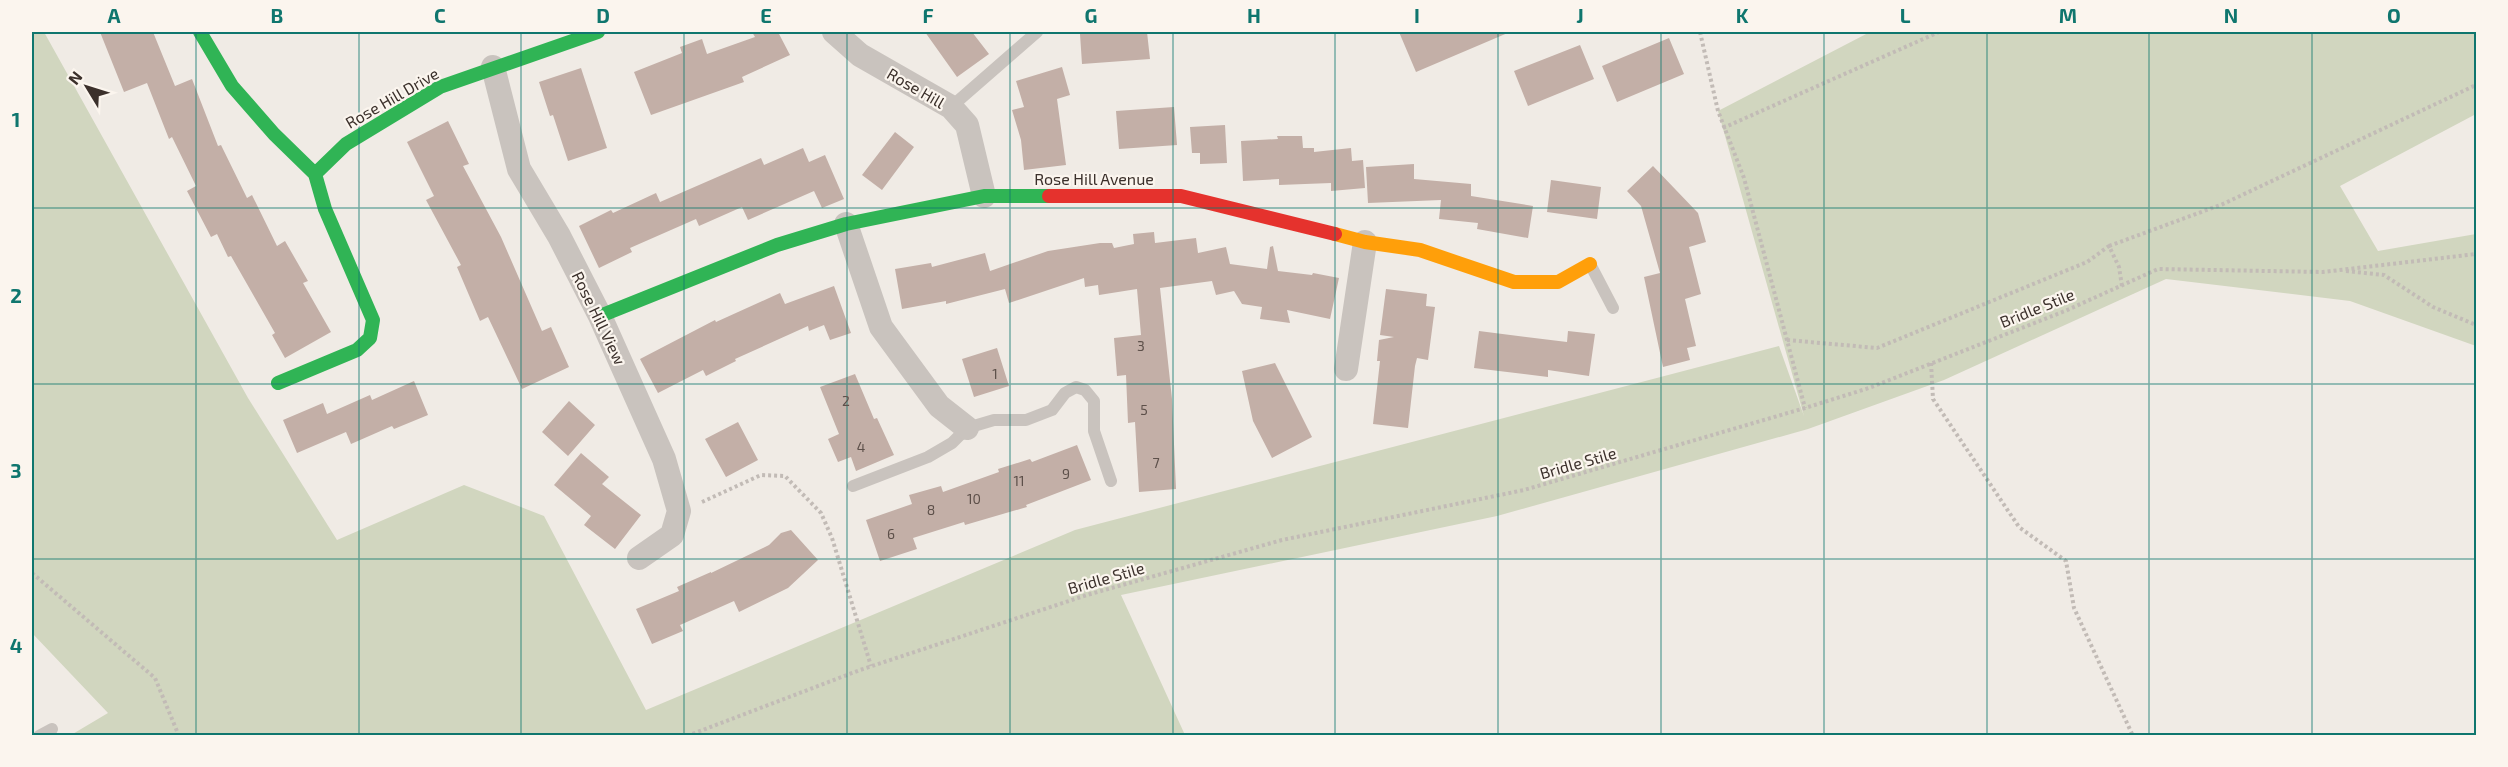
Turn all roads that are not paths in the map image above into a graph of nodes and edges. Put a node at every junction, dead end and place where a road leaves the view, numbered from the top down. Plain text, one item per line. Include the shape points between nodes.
1 (200, 32) edge
2 (598, 32) edge
3 (834, 32) edge
4 (1037, 32) edge
5 (493, 67) junction
6 (951, 107) junction
7 (315, 174) junction
8 (984, 196) junction
9 (846, 224) junction
10 (1365, 242) junction
11 (1590, 264) joint
12 (1613, 308) dead end
13 (600, 316) junction
14 (1346, 369) dead end
15 (278, 383) dead end
16 (967, 428) junction
17 (1111, 481) dead end
18 (853, 486) dead end
19 (639, 558) dead end
20 (52, 729) dead end
21 (39, 735) edge

1 - 7 street via 232,86
2 - 5 street, Rose Hill Drive
3 - 6 street, Rose Hill via 860,55
4 - 6 lane
5 - 7 street, Rose Hill Drive via 440,87 396,112 346,144
5 - 13 street, Rose Hill View via 519,169
6 - 8 street, Rose Hill via 967,125
7 - 15 street via 325,209 365,297 374,330 355,354
8 - 9 street, Rose Hill Avenue
8 - 10 street, Rose Hill Avenue via 1181,196
9 - 13 street, Rose Hill Avenue via 777,245
9 - 16 street via 880,327 939,406
10 - 11 street, Rose Hill Avenue via 1420,250 1514,282 1558,282
10 - 14 street
11 - 12 lane
13 - 19 street, Rose Hill View via 664,459 679,511 672,535
16 - 17 lane via 994,420 1026,420 1052,410 1065,393 1076,387 1085,390 1094,401 1094,431
16 - 18 lane via 952,444 928,457
20 - 21 lane

